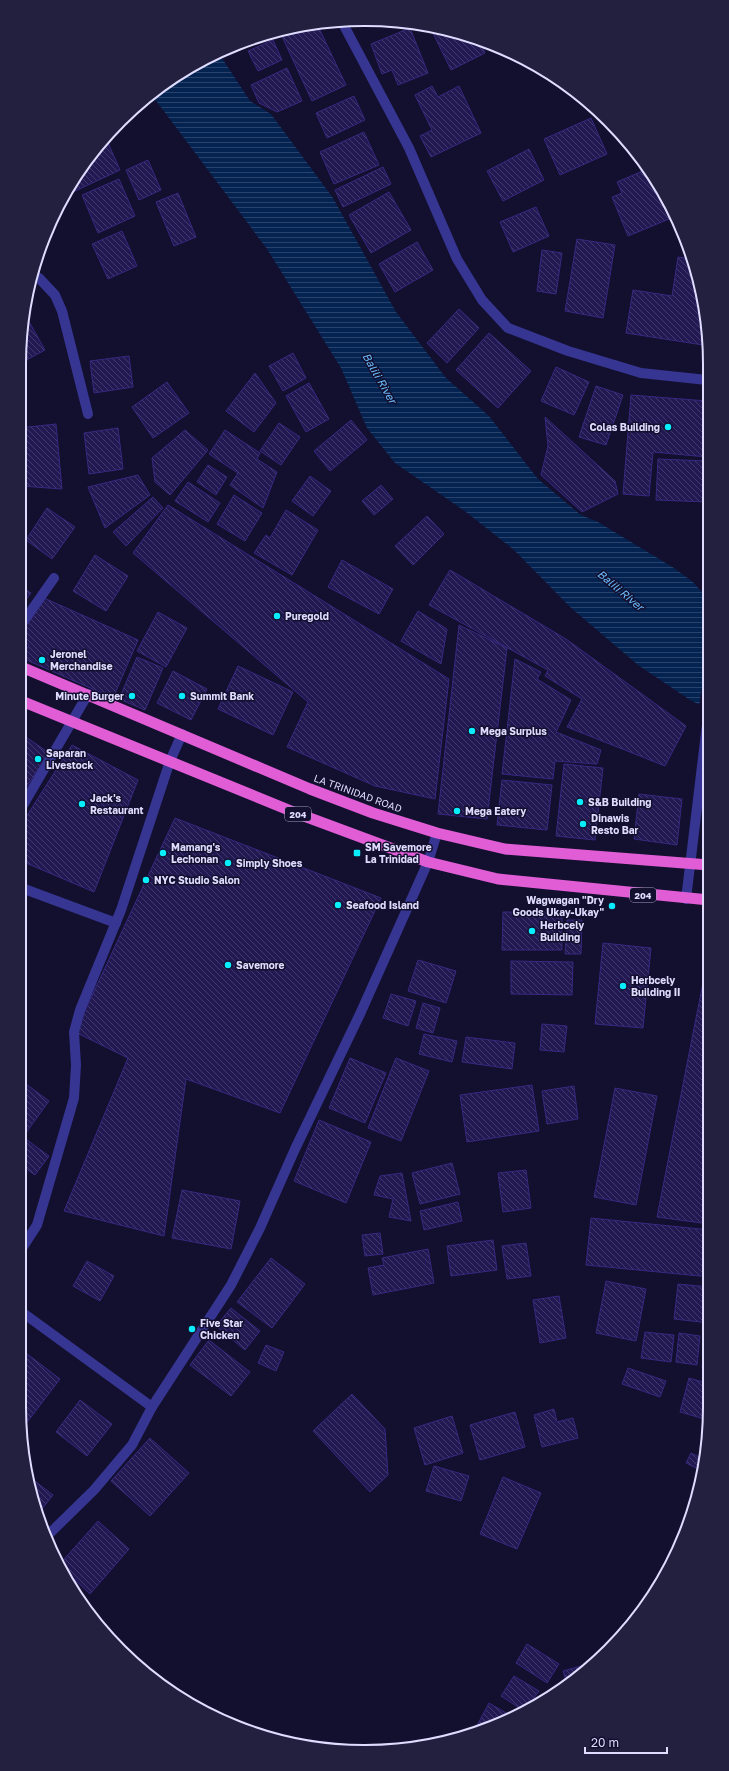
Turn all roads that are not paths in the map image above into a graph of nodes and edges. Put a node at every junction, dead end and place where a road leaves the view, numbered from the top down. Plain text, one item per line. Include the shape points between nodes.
1 (345, 27) edge
2 (38, 277) edge
3 (703, 380) edge
4 (88, 414) dead end
5 (54, 578) dead end
6 (26, 618) edge
7 (26, 669) edge
8 (88, 694) junction
9 (26, 703) edge
10 (73, 721) junction
11 (182, 734) junction
12 (703, 754) edge
13 (170, 760) junction
14 (26, 800) edge
15 (437, 833) junction
16 (428, 862) junction
17 (690, 863) junction
18 (703, 864) edge
19 (26, 890) edge
20 (686, 899) junction
21 (703, 900) edge
22 (116, 923) junction
23 (26, 1242) edge
24 (26, 1316) edge
25 (152, 1407) junction
26 (51, 1532) edge

1 - 3 street via 409,148 457,259 482,300 508,328 568,351 641,373
2 - 4 street via 55,294 62,311
5 - 6 street
7 - 8 highway, LA TRINIDAD ROAD
8 - 10 street
8 - 11 highway, LA TRINIDAD ROAD
9 - 10 highway, 204
10 - 13 highway, 204
10 - 14 street
11 - 13 street
11 - 15 highway, LA TRINIDAD ROAD via 352,805
12 - 17 street
13 - 16 highway, 204 via 356,836
13 - 22 street
15 - 16 street
15 - 17 highway, LA TRINIDAD ROAD via 505,849
16 - 20 highway, 204 via 498,879
16 - 25 street via 260,1228 231,1285
17 - 18 highway, LA TRINIDAD ROAD
17 - 20 street
19 - 22 street
20 - 21 highway, 204
22 - 23 street via 75,1026 74,1098 37,1225
24 - 25 street
25 - 26 street via 132,1445 94,1490

